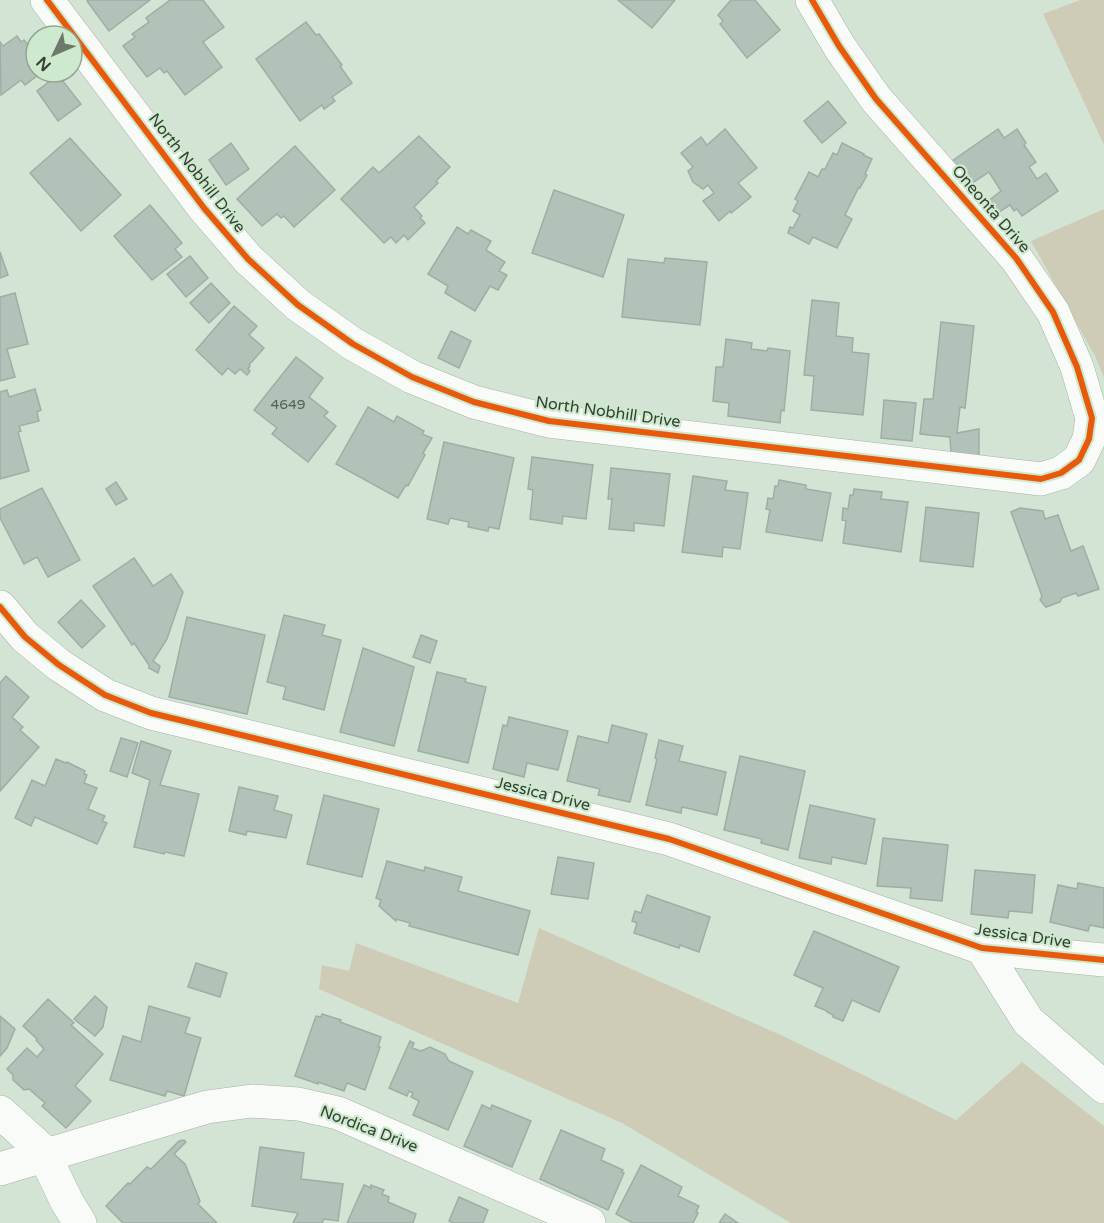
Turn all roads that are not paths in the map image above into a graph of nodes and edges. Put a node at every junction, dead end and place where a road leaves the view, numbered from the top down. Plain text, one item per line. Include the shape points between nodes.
1 (47, 0) edge
2 (812, 0) edge
3 (1078, 459) joint
4 (0, 607) edge
5 (982, 948) junction
6 (1104, 960) edge
7 (1104, 1087) edge
8 (0, 1112) edge
9 (45, 1155) junction
10 (0, 1169) edge
11 (80, 1223) edge
12 (590, 1223) edge

1 - 3 street, North Nobhill Drive via 204,208 248,259 298,305 353,344 412,377 474,402 561,422 1041,479 1061,473
2 - 3 street, Oneonta Drive via 876,99 1016,258 1053,312 1077,367 1092,418 1089,439
4 - 5 street, Jessica Drive via 25,637 58,665 105,695 151,713 669,839
5 - 6 street, Jessica Drive
5 - 7 street via 1028,1022
8 - 9 street
9 - 10 street, Nordica Drive
9 - 11 street
9 - 12 street, Nordica Drive via 207,1107 252,1101 298,1104 338,1113

